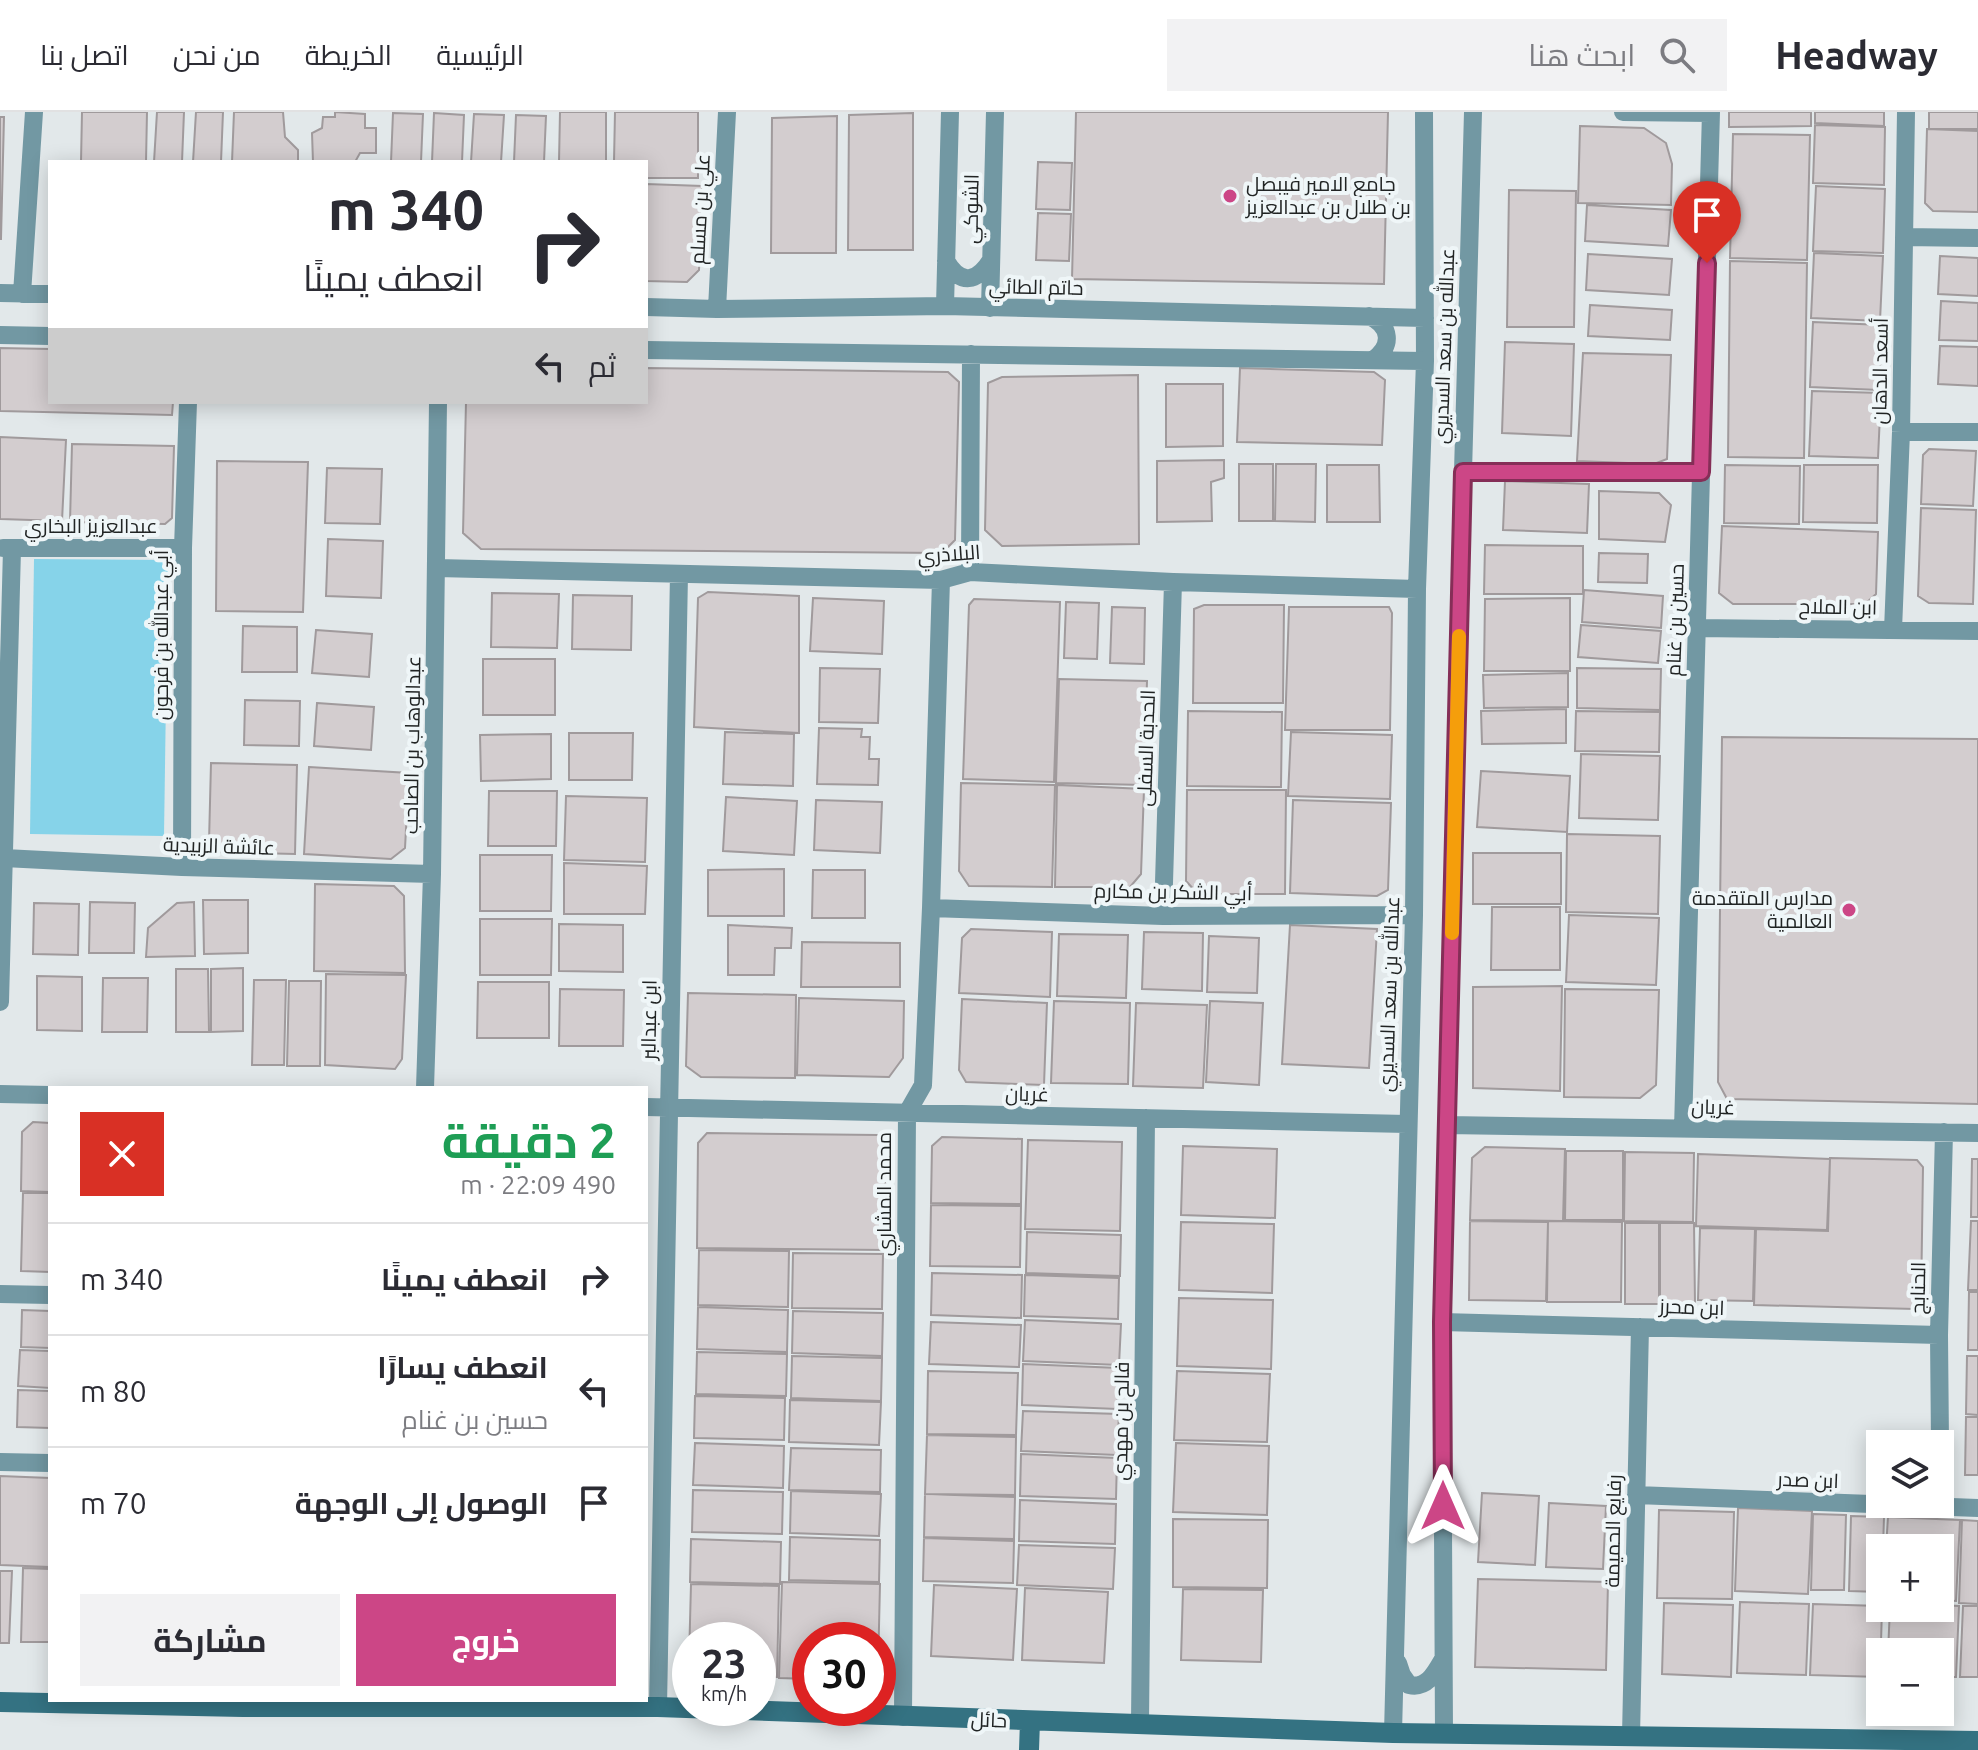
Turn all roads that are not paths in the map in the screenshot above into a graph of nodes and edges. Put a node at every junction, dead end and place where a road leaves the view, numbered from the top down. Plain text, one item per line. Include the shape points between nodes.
1 (34, 112) edge
2 (727, 112) edge
3 (950, 112) edge
4 (995, 112) edge
5 (1424, 112) edge
6 (1473, 112) edge
7 (1623, 112) edge
8 (1711, 112) edge
9 (1906, 112) edge
10 (1904, 237) junction
11 (1978, 238) edge
12 (991, 260) junction
13 (946, 261) junction
14 (0, 293) edge
15 (22, 294) junction
16 (48, 294) edge
17 (945, 306) junction
18 (648, 307) edge
19 (990, 308) junction
20 (717, 309) junction
21 (1369, 316) junction
22 (1425, 318) junction
23 (0, 335) edge
24 (48, 336) edge
25 (648, 350) edge
26 (971, 354) junction
27 (1373, 360) junction
28 (1425, 361) junction
29 (188, 404) edge
30 (438, 404) edge
31 (1901, 432) junction
32 (1978, 432) edge
33 (1463, 472) junction
34 (1701, 472) junction
35 (6, 548) edge
36 (183, 548) junction
37 (437, 568) junction
38 (970, 572) junction
39 (679, 574) junction
40 (941, 580) junction
41 (1173, 582) junction
42 (1417, 589) junction
43 (1697, 628) junction
44 (1893, 630) junction
45 (1978, 631) edge
46 (4, 858) junction
47 (182, 867) junction
48 (432, 874) junction
49 (931, 908) junction
50 (1414, 915) junction
51 (1163, 916) junction
52 (0, 1002) edge
53 (425, 1086) edge
54 (0, 1094) edge
55 (48, 1095) edge
56 (648, 1107) edge
57 (669, 1108) junction
58 (907, 1113) junction
59 (1146, 1118) junction
60 (1407, 1124) junction
61 (1447, 1125) junction
62 (1683, 1129) junction
63 (1944, 1132) junction
64 (1978, 1133) edge
65 (0, 1294) edge
66 (48, 1295) edge
67 (648, 1312) edge
68 (665, 1313) junction
69 (1442, 1322) junction
70 (1640, 1327) junction
71 (1939, 1335) junction
72 (1940, 1430) edge
73 (0, 1462) edge
74 (48, 1463) edge
75 (654, 1477) edge
76 (1636, 1495) junction
77 (1866, 1503) edge
78 (1954, 1506) edge
79 (1978, 1508) edge
80 (1396, 1656) junction
81 (1443, 1659) junction
82 (0, 1702) edge
83 (658, 1707) junction
84 (903, 1717) junction
85 (1030, 1721) junction
86 (1140, 1723) junction
87 (1393, 1733) junction
88 (1444, 1734) junction
89 (1631, 1736) junction
90 (1978, 1741) edge
91 (1029, 1750) edge

1 - 15 street
2 - 20 street, علي بن مسلم
3 - 13 street, الشوكي
4 - 12 street, الشوكي
5 - 22 street, عبدالله بن سعد السديري
6 - 33 street, عبدالله بن سعد السديري
7 - 8 street
8 - 34 street, حسين بن غنام
9 - 10 street, أسعد الدهان
10 - 11 street
10 - 31 street, أسعد الدهان
12 - 13 street via 980,275 966,279
12 - 19 street, الشوكي
13 - 17 street, الشوكي
14 - 15 street
15 - 16 street
17 - 19 street, حاتم الطائي
17 - 20 street, حاتم الطائي
18 - 20 street, حاتم الطائي
19 - 21 street, حاتم الطائي
21 - 22 street, حاتم الطائي
21 - 27 street via 1381,324 1386,338 1382,354
22 - 28 street, عبدالله بن سعد السديري
23 - 24 street
25 - 26 street
26 - 27 street
26 - 38 street
27 - 28 street
28 - 42 street, عبدالله بن سعد السديري
29 - 36 street, أبي عبدالله بن فرحون
30 - 37 street, عبدالوهاب بن الصاحب
31 - 32 street
31 - 44 street, أسعد الدهان
33 - 34 street
33 - 61 street, عبدالله بن سعد السديري
34 - 43 street, حسين بن غنام
35 - 36 street, عبدالعزيز البخاري
35 - 46 street
36 - 47 street, أبي عبدالله بن فرحون
37 - 39 street, البلاذري
37 - 48 street, عبدالوهاب بن الصاحب
38 - 40 street, البلاذري
38 - 41 street, البلاذري
39 - 40 street, البلاذري
39 - 57 street, ابن عبدالبر
40 - 49 street, محمد المشاري
41 - 42 street, البلاذري
41 - 51 street, الحدبة السفلى
42 - 50 street, عبدالله بن سعد السديري
43 - 44 street, ابن الملاح
43 - 62 street, حسين بن غنام
44 - 45 street, ابن الملاح
46 - 47 street, عائشة الزبيدية
46 - 52 street
47 - 48 street, عائشة الزبيدية
48 - 53 street, عبدالوهاب بن الصاحب
49 - 51 street, أبي الشكر بن مكارم
49 - 58 street, محمد المشاري via 923,1085
50 - 51 street, أبي الشكر بن مكارم
50 - 60 street, عبدالله بن سعد السديري
54 - 55 street
56 - 57 street, غريان
57 - 58 street, غريان
57 - 68 street, ابن عبدالبر
58 - 59 street, غريان
58 - 84 street, محمد المشاري
59 - 60 street, غريان
59 - 86 street, فالح بن مهدي
60 - 80 street, عبدالله بن سعد السديري
61 - 62 street, غريان
61 - 69 street, عبدالله بن سعد السديري
62 - 63 street, غريان
63 - 64 street, غريان
63 - 71 street, الحنابج
65 - 66 street
67 - 68 street
68 - 75 street, ابن عبدالبر
69 - 70 street, ابن محرز
69 - 81 street, عبدالله بن سعد السديري
70 - 71 street, ابن محرز
70 - 76 street, رفايع الحميمة
71 - 72 street, الحنابج
73 - 74 street
75 - 83 street, ابن عبدالبر
76 - 77 street, ابن صدر
76 - 89 street, رفايع الحميمة
78 - 79 street, ابن صدر
80 - 81 street via 1402,1675 1415,1687 1426,1684
80 - 87 street, عبدالله بن سعد السديري
81 - 88 street, عبدالله بن سعد السديري
82 - 83 street, حائل
83 - 84 street, حائل
84 - 85 street, حائل
85 - 86 street, حائل
85 - 91 street
86 - 87 street, حائل
87 - 88 street, حائل
88 - 89 street, حائل
89 - 90 street, حائل

